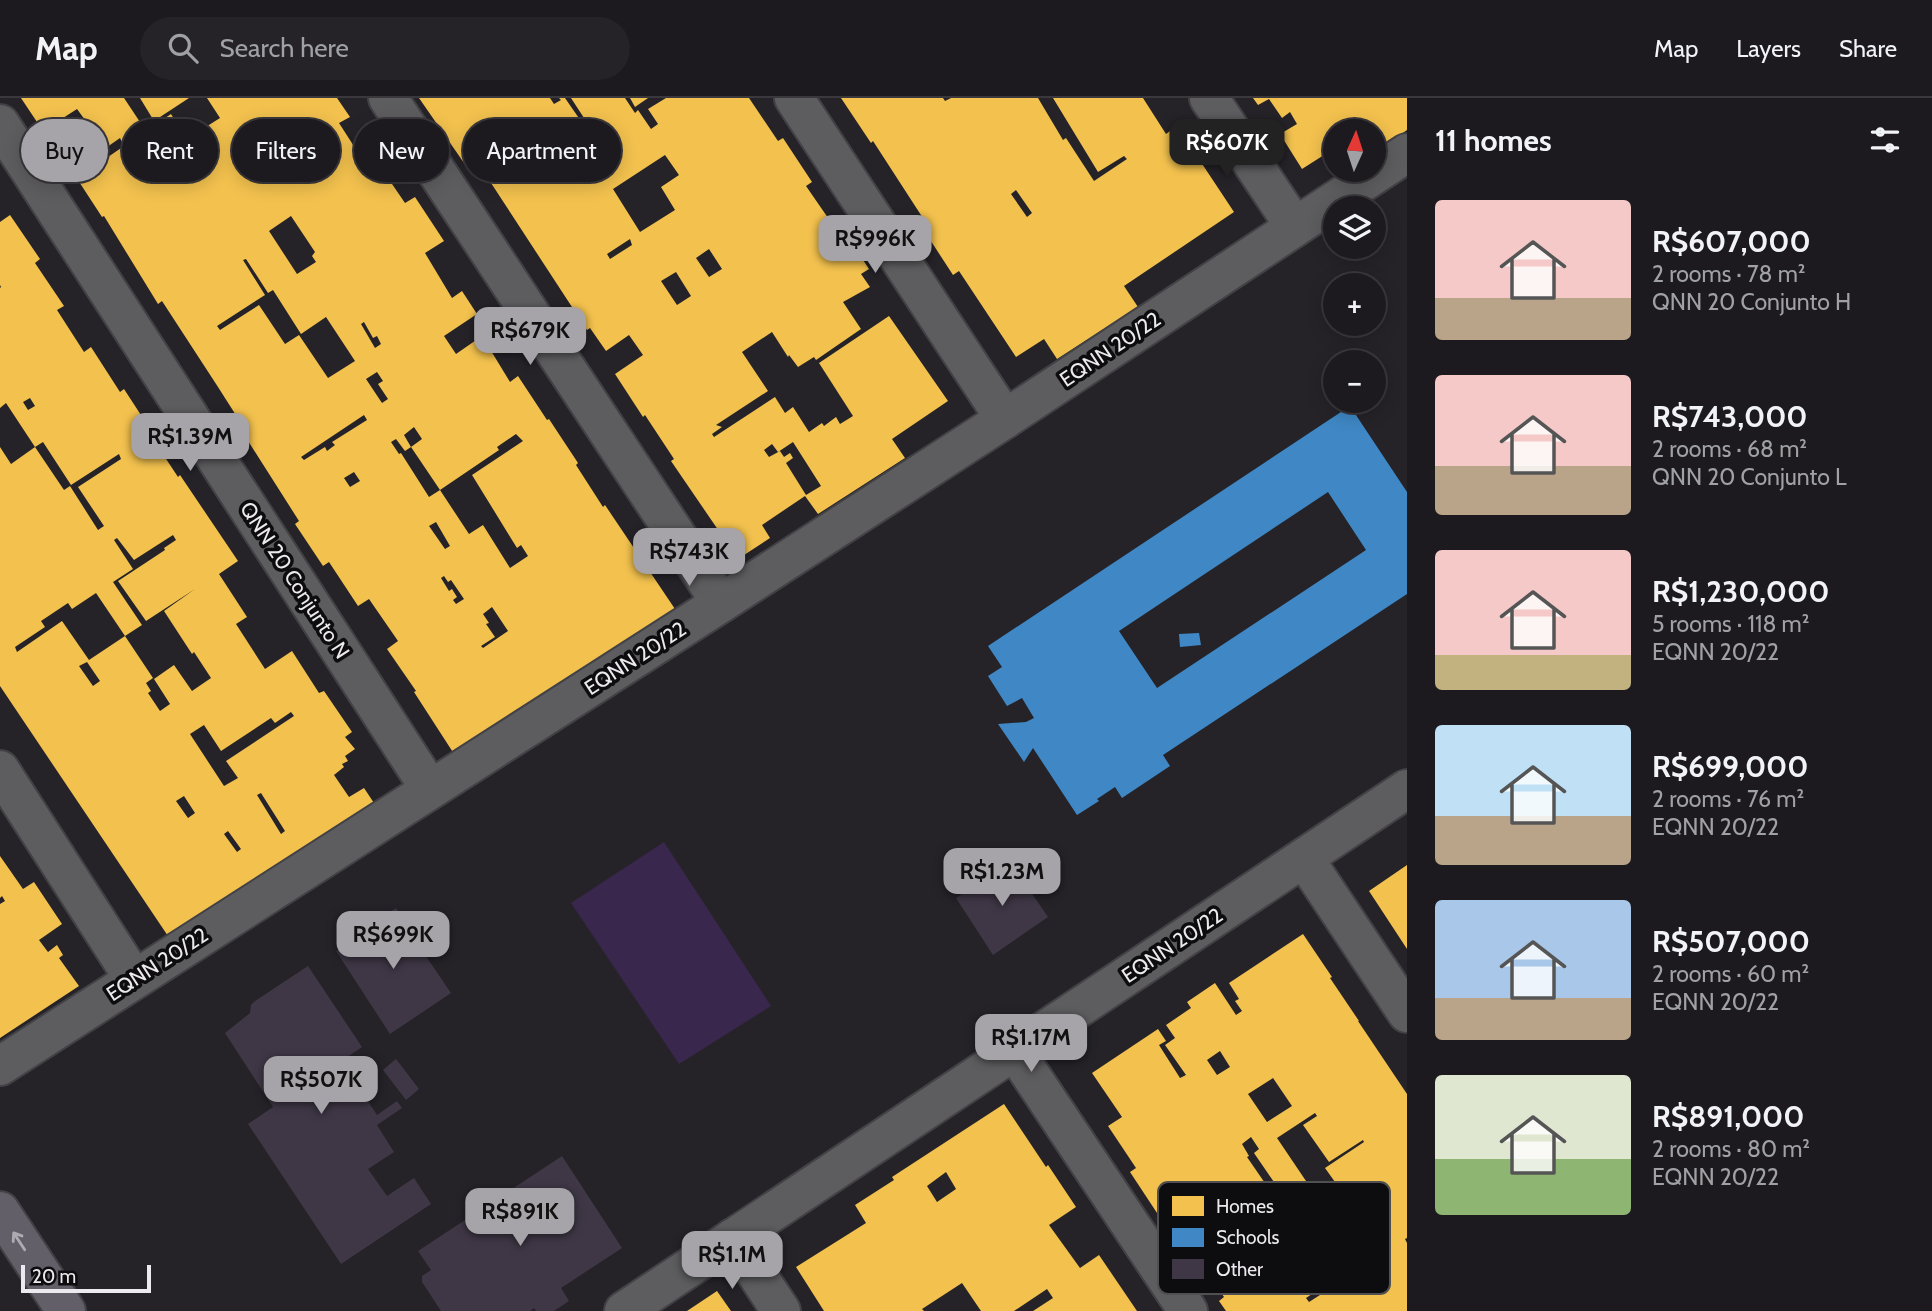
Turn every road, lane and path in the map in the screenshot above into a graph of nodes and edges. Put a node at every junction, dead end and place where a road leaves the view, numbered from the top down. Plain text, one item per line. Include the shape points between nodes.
1 (388, 98) edge
2 (794, 98) edge
3 (1209, 98) edge
4 (0, 124) edge
5 (1407, 153) edge
6 (1294, 227) junction
7 (1005, 419) junction
8 (721, 603) junction
9 (0, 770) edge
10 (430, 789) junction
11 (1407, 789) edge
12 (1304, 858) junction
13 (134, 979) junction
14 (1407, 1013) edge
15 (1013, 1051) junction
16 (0, 1066) edge
17 (0, 1211) edge
18 (733, 1238) junction
19 (1158, 1266) edge
20 (1177, 1294) edge
21 (66, 1311) edge
22 (624, 1311) edge
23 (781, 1311) edge
24 (1188, 1311) edge

1 - 8 street
2 - 7 street
3 - 6 street
4 - 10 street, QNN 20 Conjunto N
5 - 6 street, EQNN 20/22
6 - 7 street, EQNN 20/22
7 - 8 street, EQNN 20/22
8 - 10 street, EQNN 20/22
9 - 13 street
10 - 13 street, EQNN 20/22
11 - 12 street, EQNN 20/22
12 - 14 street
12 - 15 street, EQNN 20/22
13 - 16 street, EQNN 20/22
15 - 18 street, EQNN 20/22
15 - 19 street
21 -> 17 main road
18 - 22 street, EQNN 20/22
18 - 23 street
20 - 24 street

